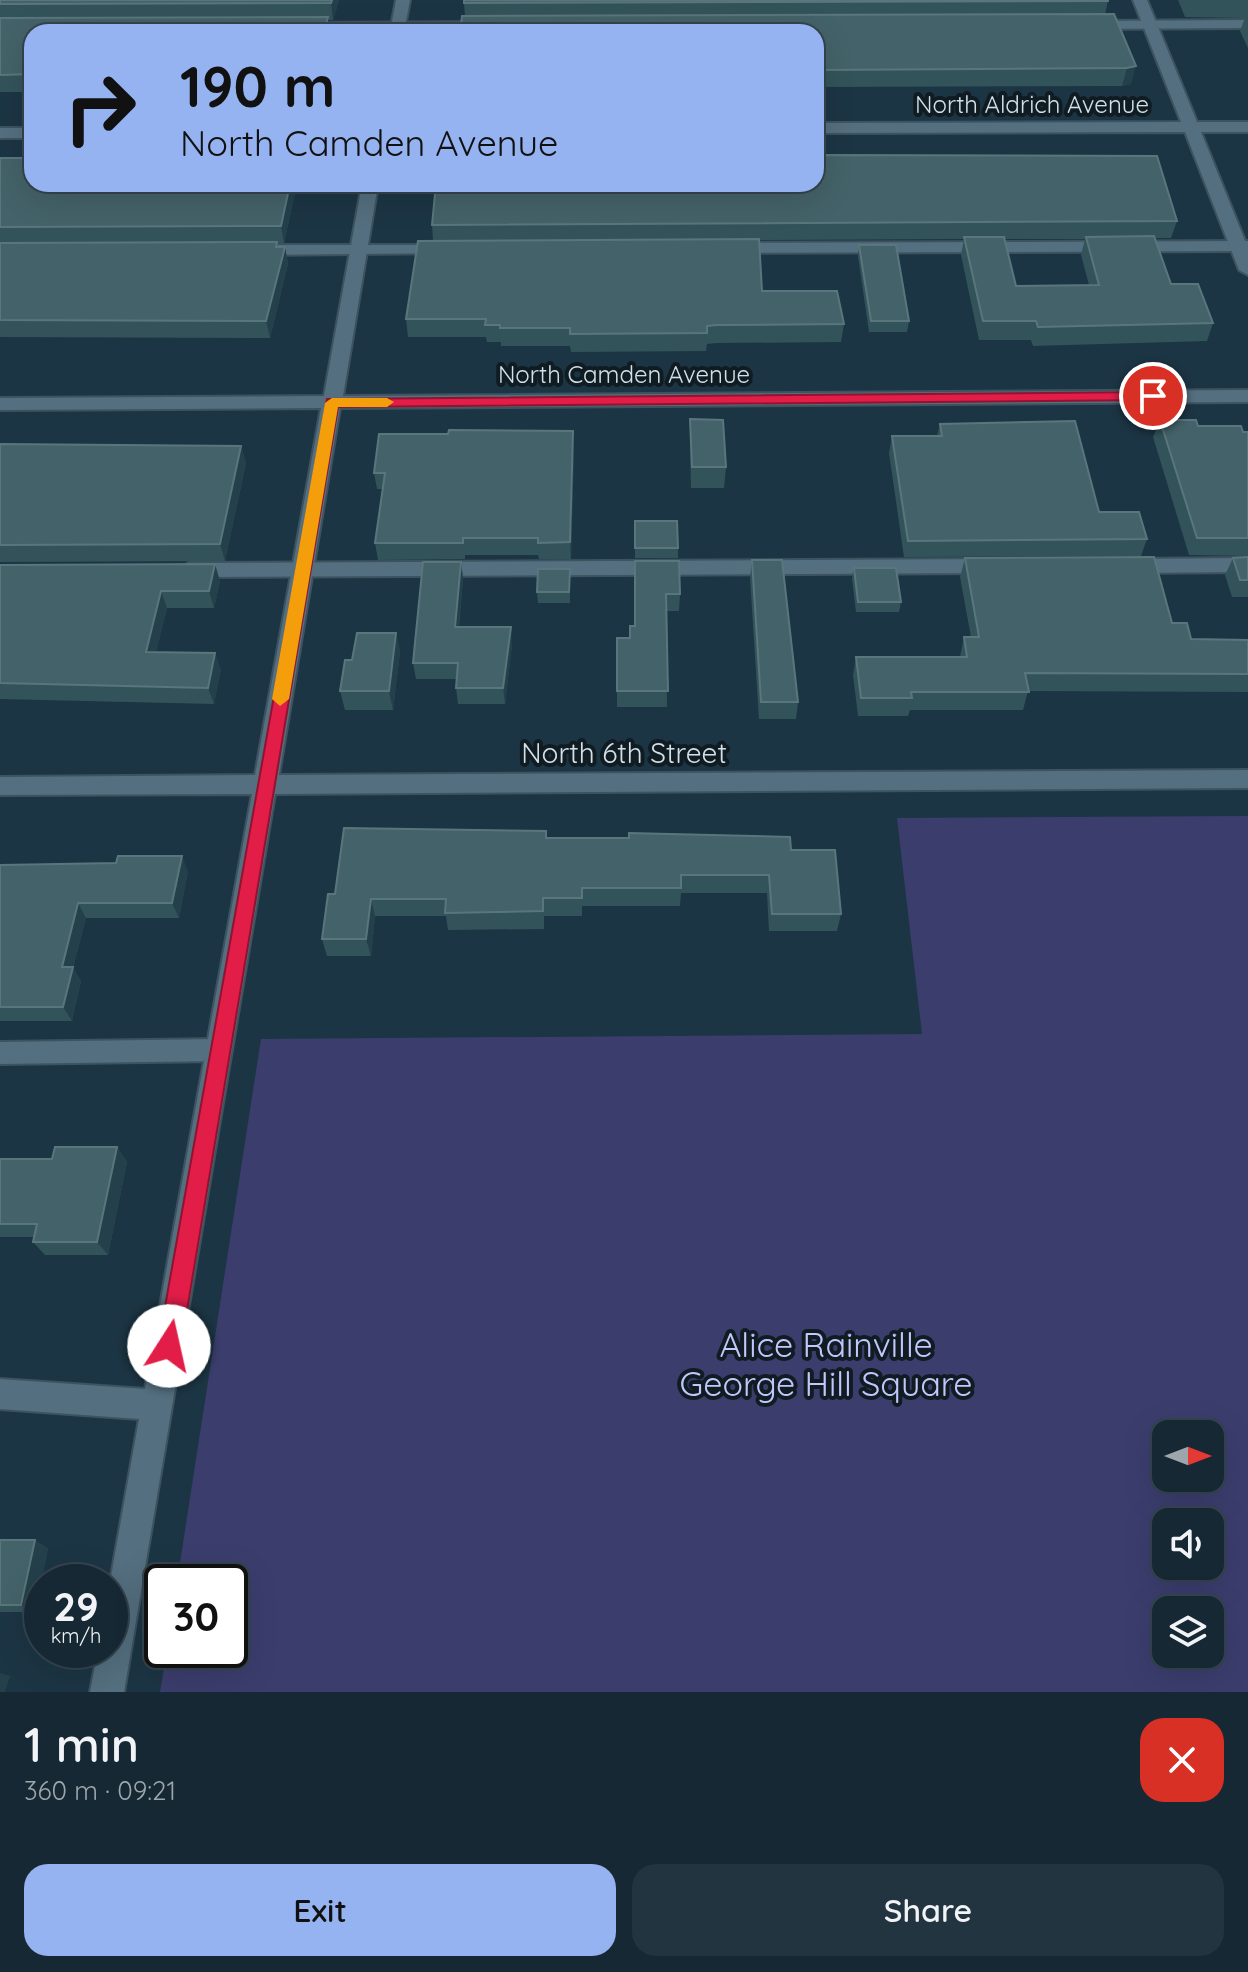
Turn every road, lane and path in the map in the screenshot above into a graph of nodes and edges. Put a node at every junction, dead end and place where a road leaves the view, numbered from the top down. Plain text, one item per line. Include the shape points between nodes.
1 (403, 0) edge
2 (1140, 0) edge
3 (398, 24) edge
4 (1248, 24) edge
5 (1076, 25) edge
6 (1150, 25) junction
7 (1194, 127) junction
8 (1248, 127) edge
9 (824, 128) edge
10 (0, 133) edge
11 (24, 133) edge
12 (369, 192) edge
13 (1243, 246) edge
14 (460, 249) edge
15 (714, 249) edge
16 (234, 250) edge
17 (358, 250) junction
18 (1248, 270) edge
19 (1248, 396) edge
20 (332, 403) junction
21 (0, 404) edge
22 (1248, 565) edge
23 (1010, 566) edge
24 (1105, 566) edge
25 (303, 569) junction
26 (176, 571) edge
27 (1248, 779) edge
28 (266, 784) junction
29 (0, 786) edge
30 (220, 1050) junction
31 (0, 1053) edge
32 (0, 1394) edge
33 (159, 1405) junction
34 (107, 1692) edge

1 - 3 street
2 - 6 street
4 - 6 lane
5 - 6 lane
6 - 7 street
7 - 8 street, North Aldrich Avenue
7 - 9 street, North Aldrich Avenue
7 - 13 street
10 - 11 street
12 - 17 street
13 - 15 lane
13 - 18 street
14 - 17 lane
16 - 17 lane
17 - 20 street
19 - 20 street, North Camden Avenue
20 - 21 street, North Camden Avenue
20 - 25 street
22 - 24 lane
23 - 25 lane
25 - 26 lane
25 - 28 street
27 - 28 street, North 6th Street
28 - 29 street, North 6th Street
28 - 30 street
30 - 31 lane
30 - 33 street
32 - 33 street
33 - 34 street

